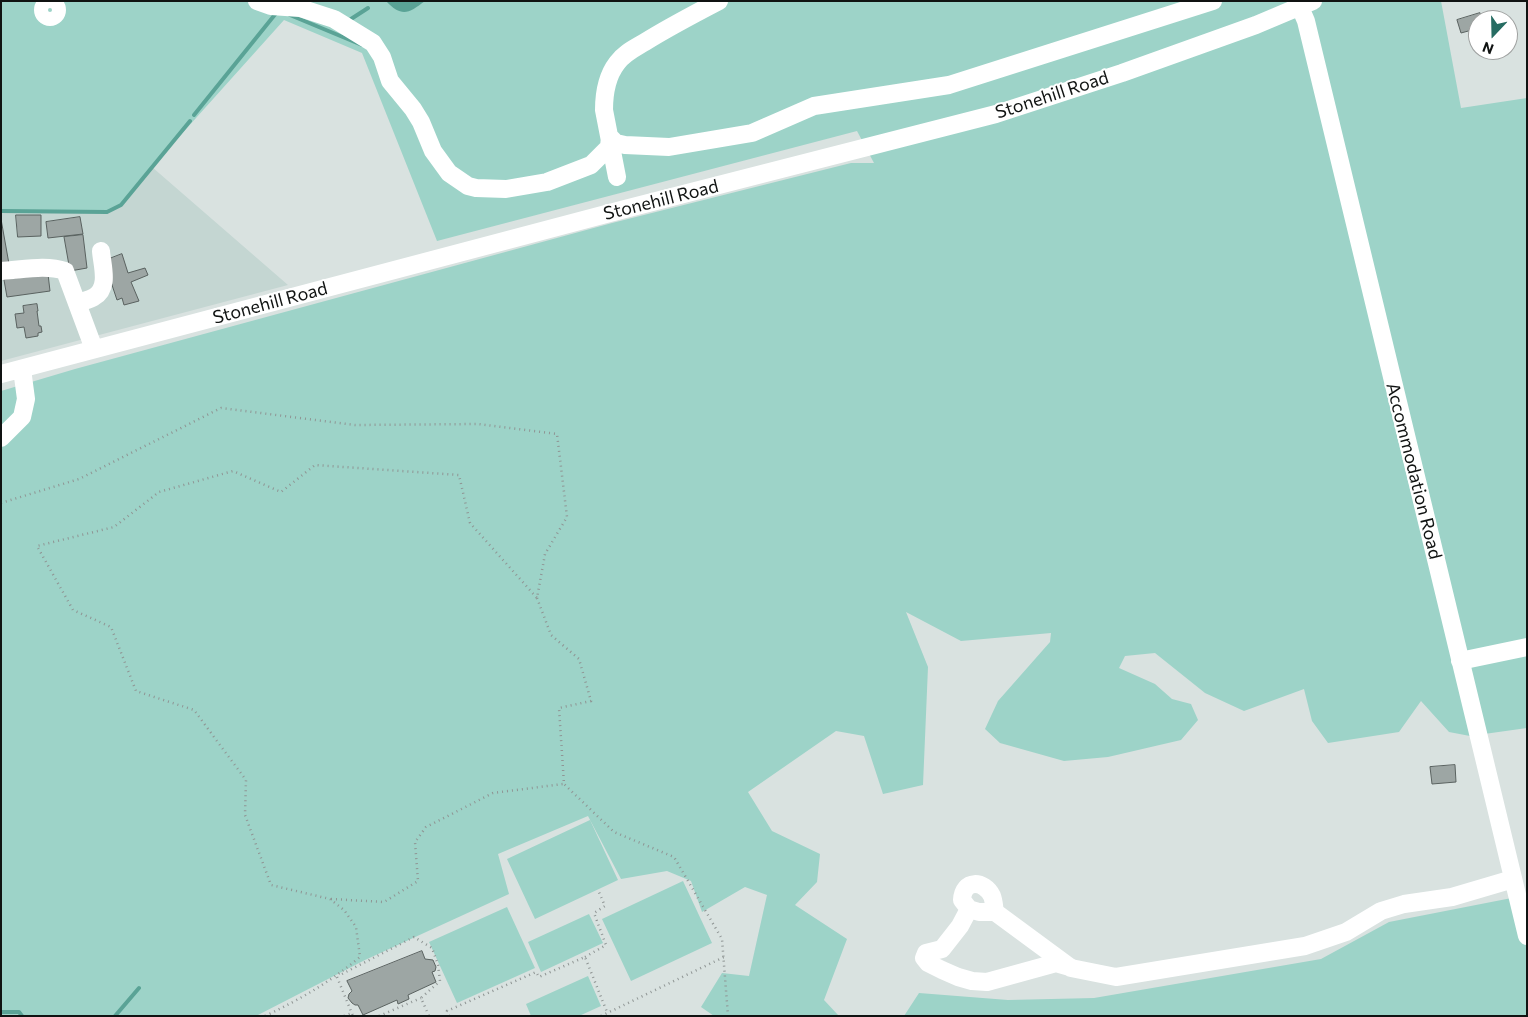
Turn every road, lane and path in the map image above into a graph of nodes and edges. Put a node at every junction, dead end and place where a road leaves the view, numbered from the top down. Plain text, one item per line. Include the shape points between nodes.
1 (257, 1) edge
2 (727, 1) edge
3 (1213, 1) edge
4 (1307, 4) edge
5 (713, 7) edge
6 (610, 137) junction
7 (617, 177) dead end
8 (101, 251) dead end
9 (1, 271) edge
10 (78, 303) junction
11 (94, 349) junction
12 (22, 369) junction
13 (1, 374) edge
14 (1, 438) edge
15 (1, 503) edge
16 (537, 598) junction
17 (1527, 647) edge
18 (1460, 661) junction
19 (564, 784) junction
20 (1513, 879) junction
21 (598, 890) dead end
22 (330, 898) junction
23 (969, 909) junction
24 (994, 912) junction
25 (1527, 936) edge
26 (724, 957) junction
27 (585, 958) junction
28 (1071, 968) junction
29 (336, 977) junction
30 (421, 998) junction
31 (607, 1012) junction
32 (271, 1014) edge
33 (352, 1014) edge
34 (265, 1016) edge
35 (344, 1016) edge
36 (379, 1016) edge
37 (429, 1016) edge
38 (449, 1016) edge
39 (601, 1016) edge
40 (728, 1016) edge

1 - 6 street via 271,6 300,8 334,19 373,43 390,81 421,122 433,151 449,173 468,186 506,189 547,182 592,165 609,148
2 - 5 street
3 - 6 street via 949,85 814,106 752,133 669,147 625,145
4 - 11 street, Stonehill Road via 1131,70 996,114
4 - 18 street, Accommodation Road via 1306,22
5 - 6 street via 667,28 617,62 604,99
6 - 7 street
8 - 10 street via 104,284 101,292
9 - 10 street via 58,269 65,272
10 - 11 street
11 - 12 street, Stonehill Road
12 - 13 street, Stonehill Road
12 - 14 street via 26,399 22,417
15 - 16 path via 79,479 221,408 355,424 478,424 557,434 567,517 545,554
16 - 19 path via 551,635 579,659 591,701 559,708
16 - 22 path via 470,523 459,475 315,465 281,492 233,471 159,492 114,527 38,546 73,610 111,627 136,691 194,710 246,780 245,815 271,885
17 - 18 street
18 - 20 street, Accommodation Road
19 - 22 path via 492,792 426,827 415,842 418,881 384,902
19 - 26 path via 614,832 674,857 722,939
20 - 25 street, Accommodation Road
20 - 28 street via 1452,897 1381,911 1346,932 1305,946 1116,977
21 - 27 path via 605,906 594,914 606,945
22 - 29 path via 356,927 360,956
23 - 24 street
23 - 24 street via 962,895 968,885 973,884 986,888 991,894
23 - 28 street via 942,948 926,953 924,958 928,963 958,977 988,982 1056,963
24 - 28 street
26 - 31 path
26 - 40 path
27 - 31 path
27 - 38 path via 539,976 536,972 447,1011
29 - 30 path via 414,938 432,948 440,981
29 - 32 path
29 - 33 path
30 - 36 path
30 - 37 path
31 - 39 path
32 - 34 path
33 - 35 path

